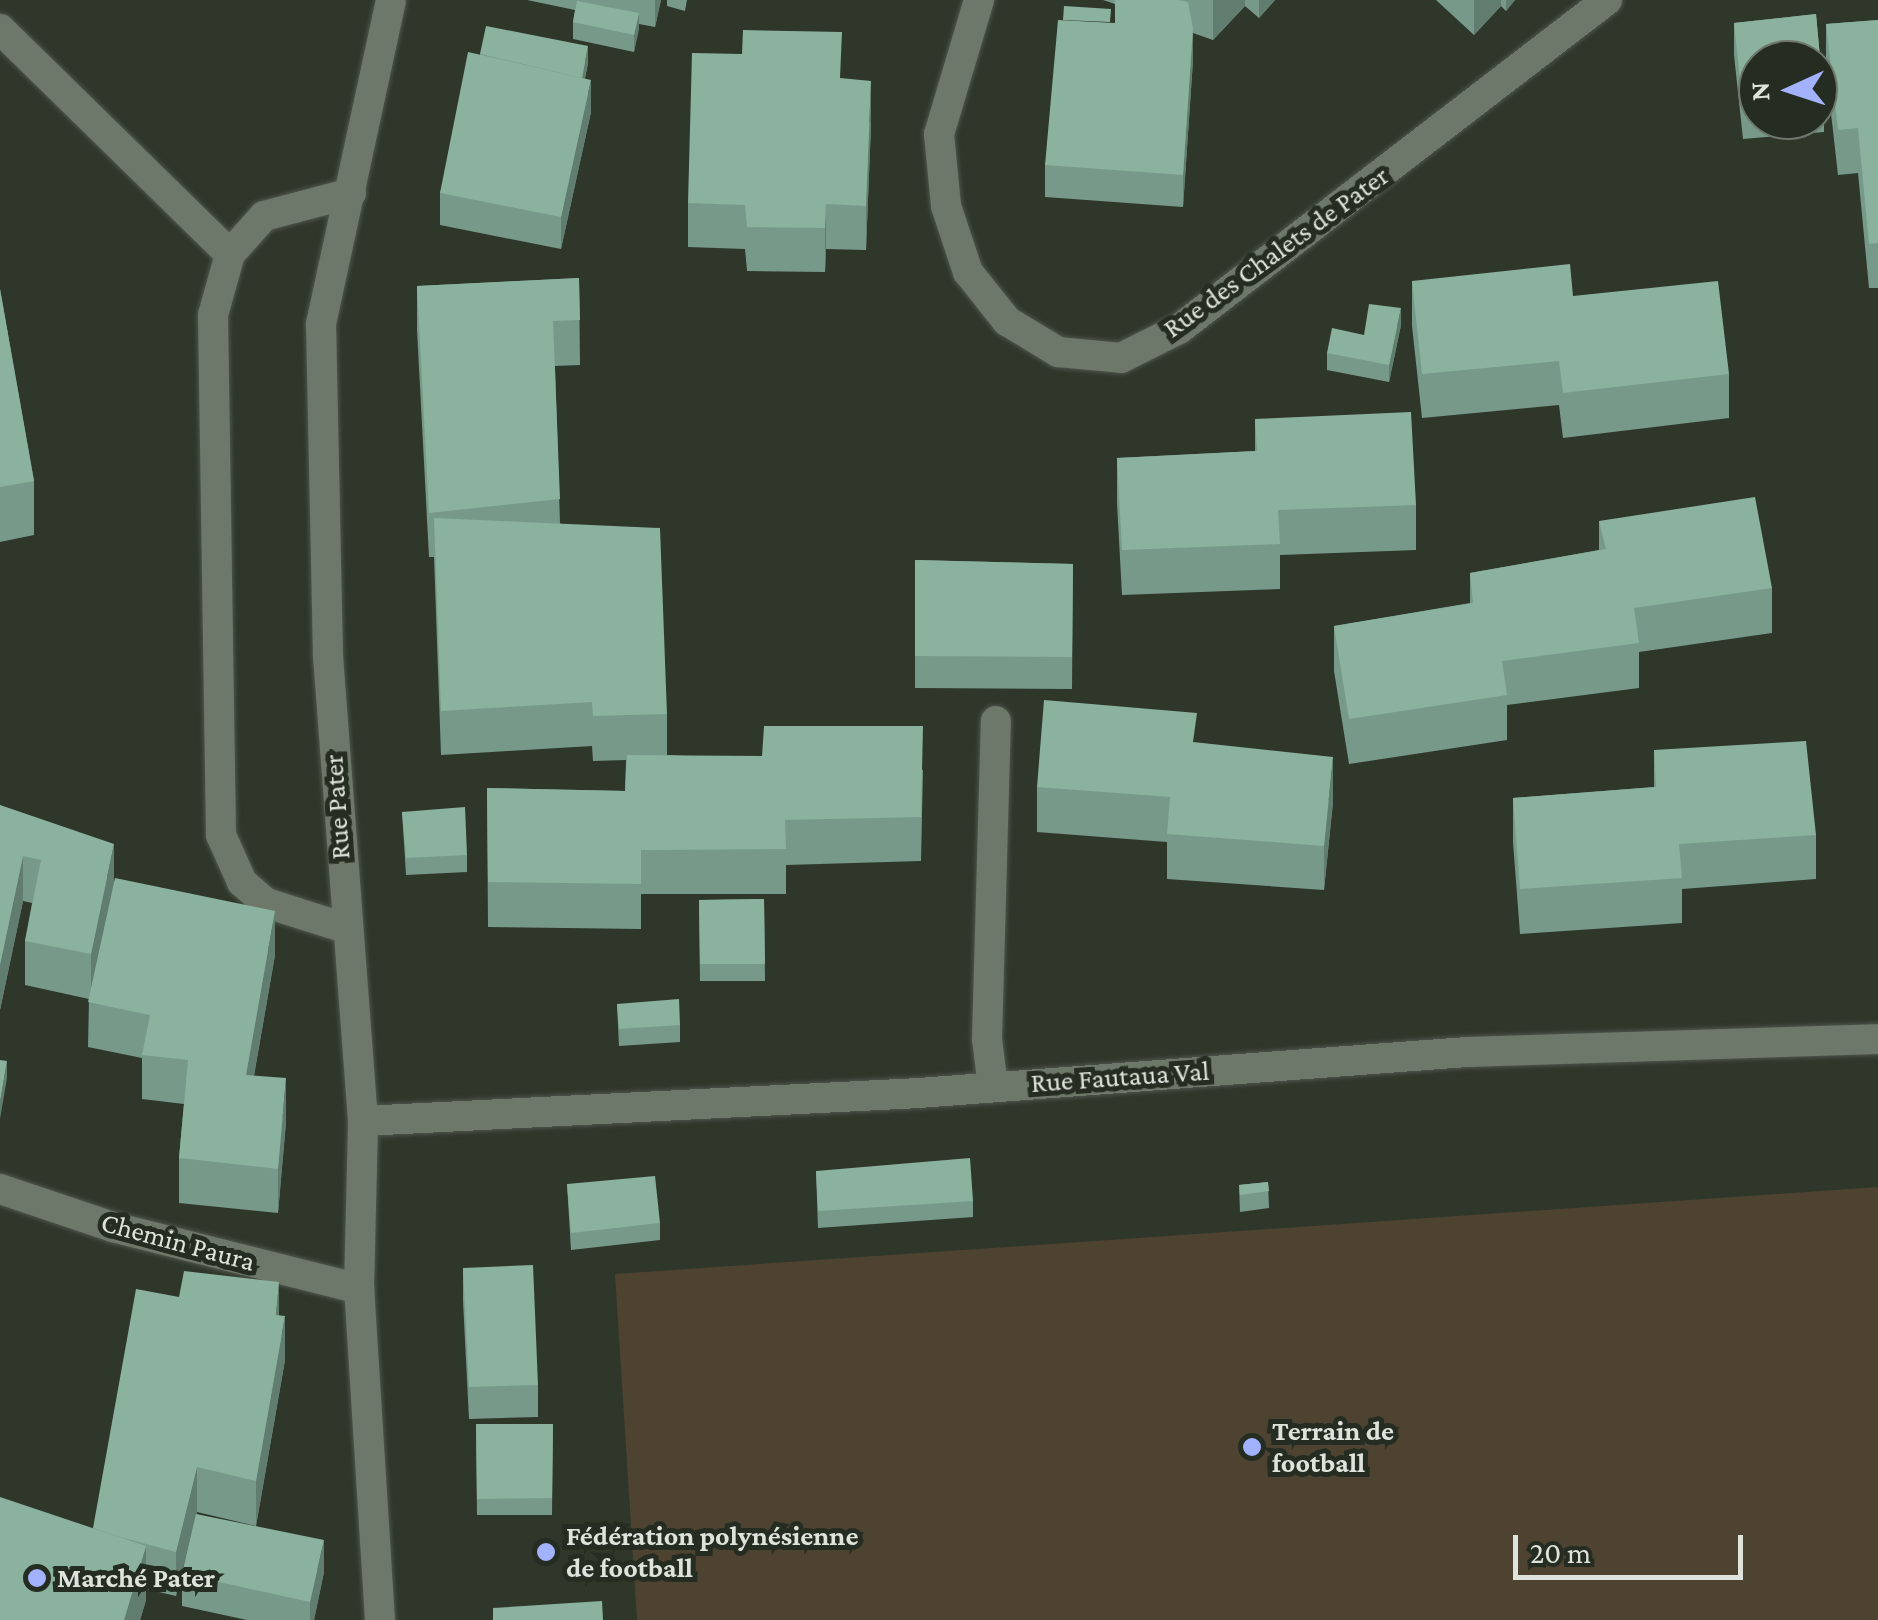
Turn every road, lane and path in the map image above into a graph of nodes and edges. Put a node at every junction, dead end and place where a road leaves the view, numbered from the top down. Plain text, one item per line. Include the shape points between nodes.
1 (391, 0) edge
2 (979, 0) edge
3 (1607, 0) edge
4 (0, 29) edge
5 (351, 193) junction
6 (230, 254) junction
7 (996, 721) dead end
8 (345, 928) junction
9 (1878, 1039) edge
10 (993, 1086) junction
11 (363, 1121) junction
12 (0, 1190) edge
13 (359, 1289) junction
14 (380, 1620) edge

1 - 5 street, Rue Pater
2 - 3 street, Rue des Chalets de Pater via 939,134 946,206 968,272 1006,322 1058,352 1121,358 1179,330
4 - 6 street
5 - 6 street via 264,216
5 - 8 street, Rue Pater via 321,324 328,656
6 - 8 street via 213,315 221,836 242,882 266,903
7 - 10 street via 987,999
8 - 11 street, Rue Pater
9 - 10 street, Rue Fautaua Val via 1468,1052
10 - 11 street, Rue Fautaua Val
11 - 13 street, Rue Pater
12 - 13 street, Chemin Paura via 113,1227
13 - 14 street, Rue Pater

